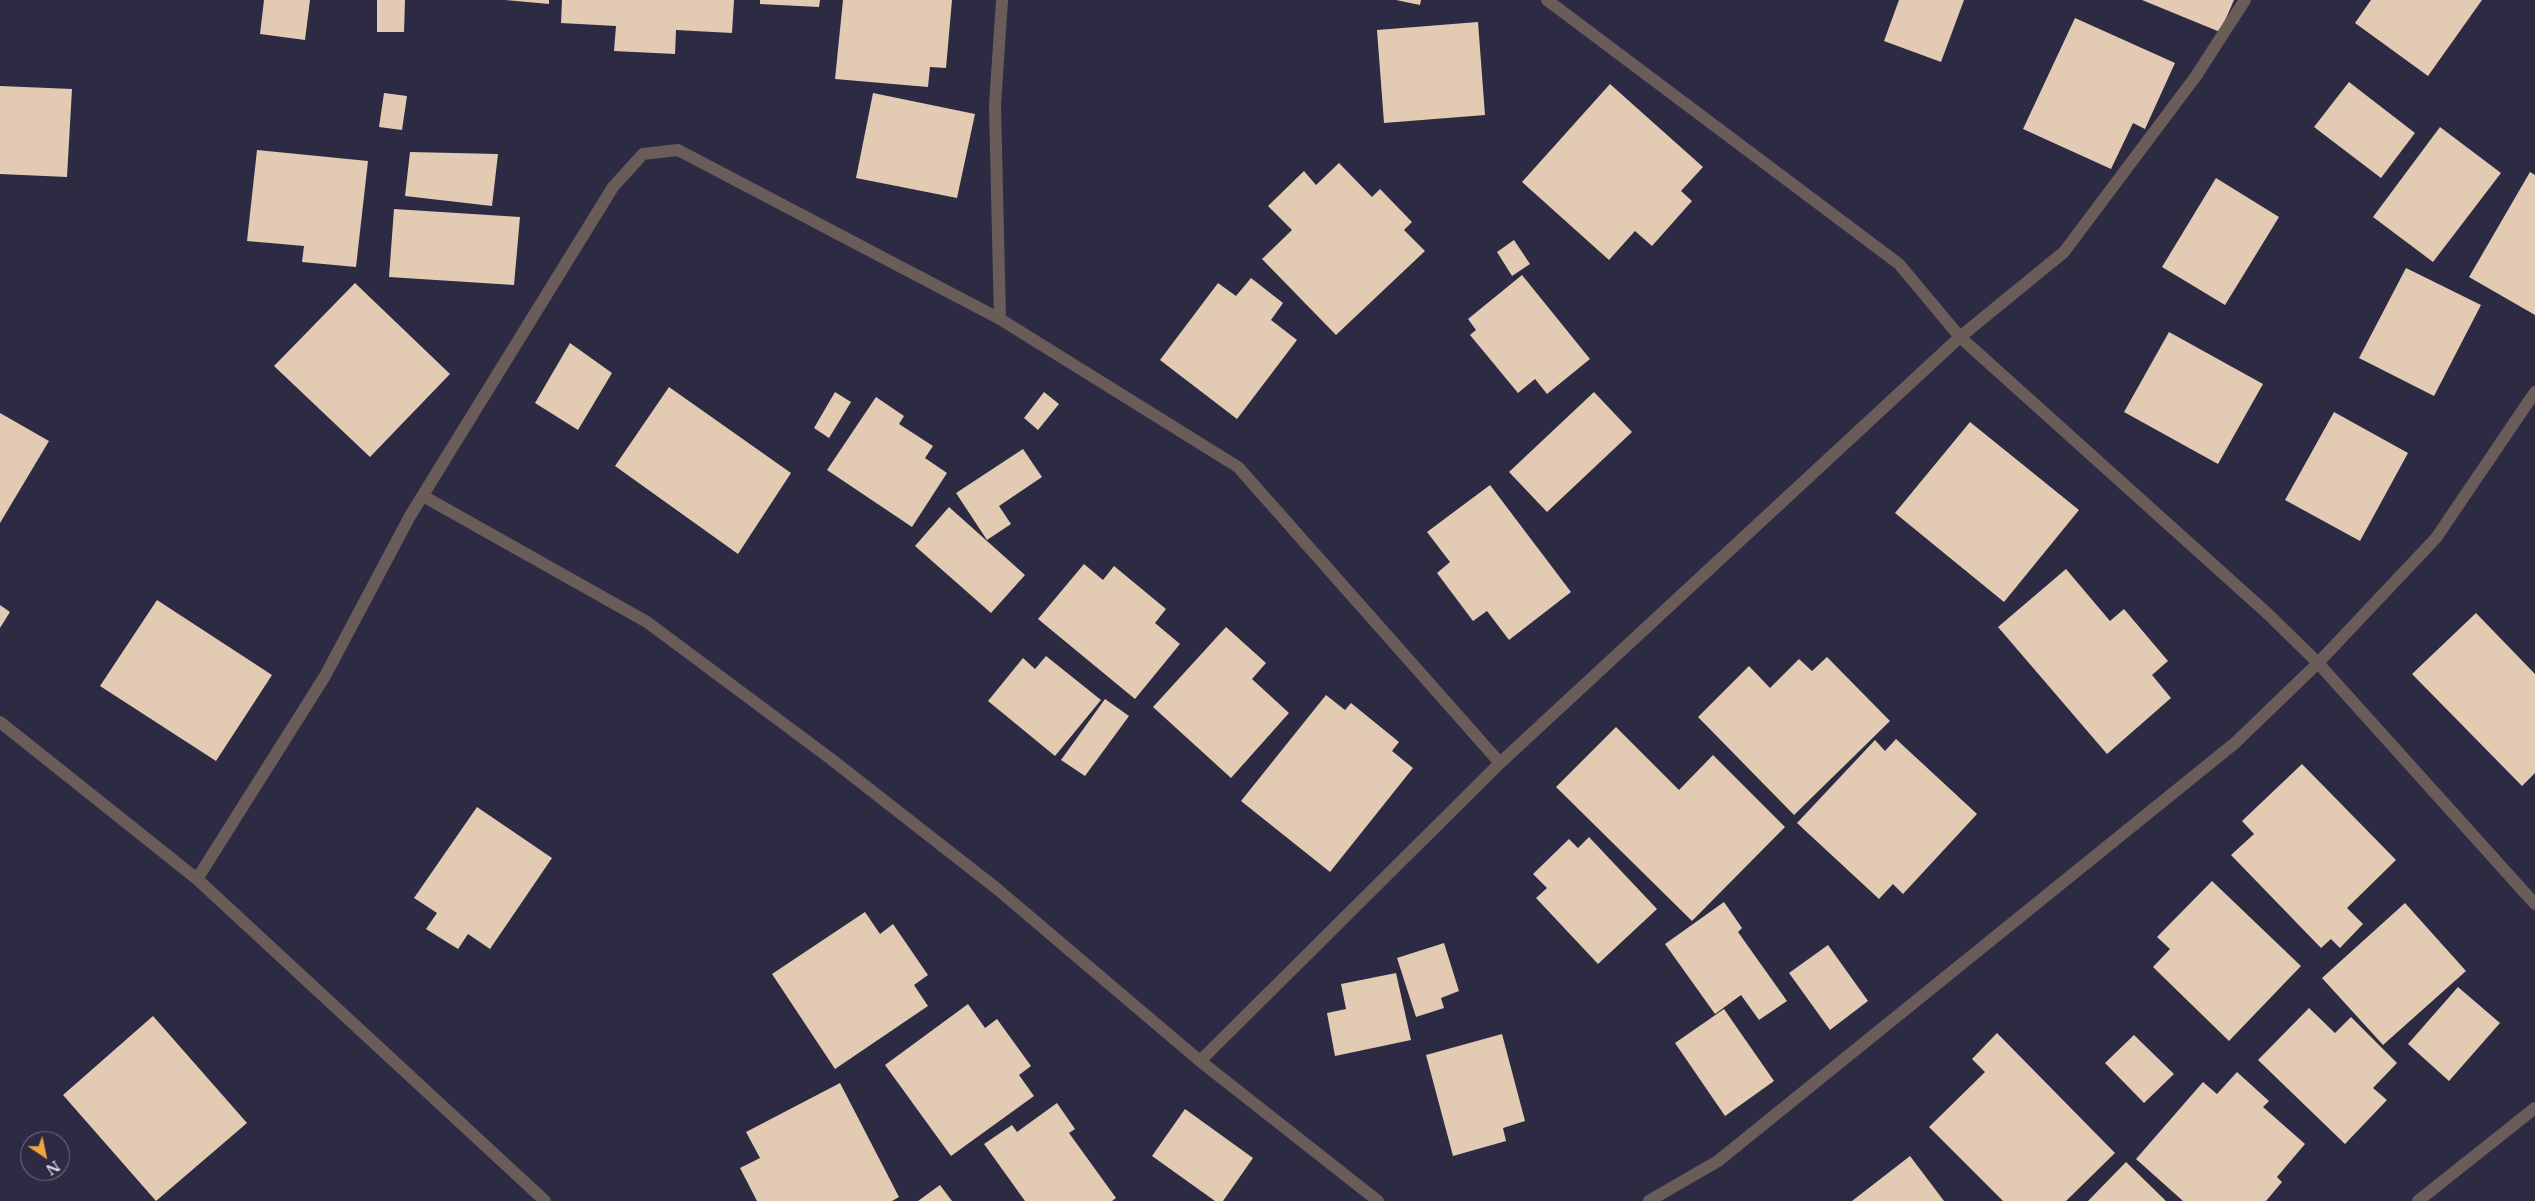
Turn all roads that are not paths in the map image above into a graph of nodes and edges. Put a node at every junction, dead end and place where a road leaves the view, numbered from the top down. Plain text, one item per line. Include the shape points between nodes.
1 (1002, 0) edge
2 (1547, 0) edge
3 (2245, 0) edge
4 (1000, 319) junction
5 (1960, 337) junction
6 (2535, 392) edge
7 (423, 496) junction
8 (2318, 663) junction
9 (0, 722) edge
10 (1500, 763) junction
11 (197, 879) junction
12 (2535, 904) edge
13 (1200, 1061) junction
14 (2535, 1108) edge
15 (545, 1201) edge
16 (1378, 1201) edge
17 (1649, 1201) edge
18 (2418, 1201) edge

1 - 4 street via 995,105
2 - 5 street via 1899,264
3 - 5 street via 2196,76 2064,252
4 - 7 street via 678,150 643,154 613,186
4 - 10 street via 1238,467
5 - 8 street
5 - 10 street
6 - 8 street via 2436,538
7 - 11 street via 325,676
7 - 13 street via 647,622 831,759 996,888
8 - 12 street
8 - 17 street via 2234,743 1718,1162
9 - 11 street
10 - 13 street
11 - 15 street
13 - 16 street
14 - 18 street

